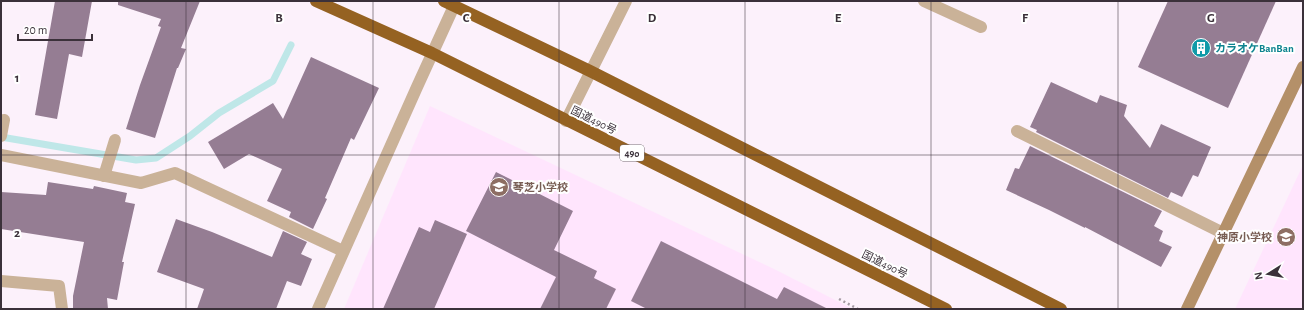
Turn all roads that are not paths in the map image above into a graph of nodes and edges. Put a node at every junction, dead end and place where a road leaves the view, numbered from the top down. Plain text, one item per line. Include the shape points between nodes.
1 (316, 1) edge
2 (626, 1) edge
3 (924, 1) edge
4 (449, 3) edge
5 (981, 27) dead end
6 (432, 54) junction
7 (1303, 67) edge
8 (590, 71) junction
9 (4, 120) dead end
10 (566, 121) junction
11 (1017, 131) dead end
12 (1, 136) edge
13 (116, 140) dead end
14 (1, 155) edge
15 (105, 174) junction
16 (1223, 233) junction
17 (343, 251) junction
18 (1, 281) edge
19 (62, 309) edge
20 (318, 309) edge
21 (946, 309) edge
22 (1061, 309) edge
23 (1186, 309) edge

1 - 6 highway, 国道490号 / 490
2 - 8 street
3 - 5 street
4 - 6 street
4 - 8 highway
6 - 10 highway, 国道490号 / 490
6 - 17 street
7 - 16 street
8 - 10 street
8 - 22 highway
9 - 12 street
10 - 21 highway, 国道490号 / 490
11 - 16 street
13 - 15 street
14 - 15 street
15 - 17 street via 141,184 175,173
16 - 23 street
17 - 20 street
18 - 19 street via 59,286

